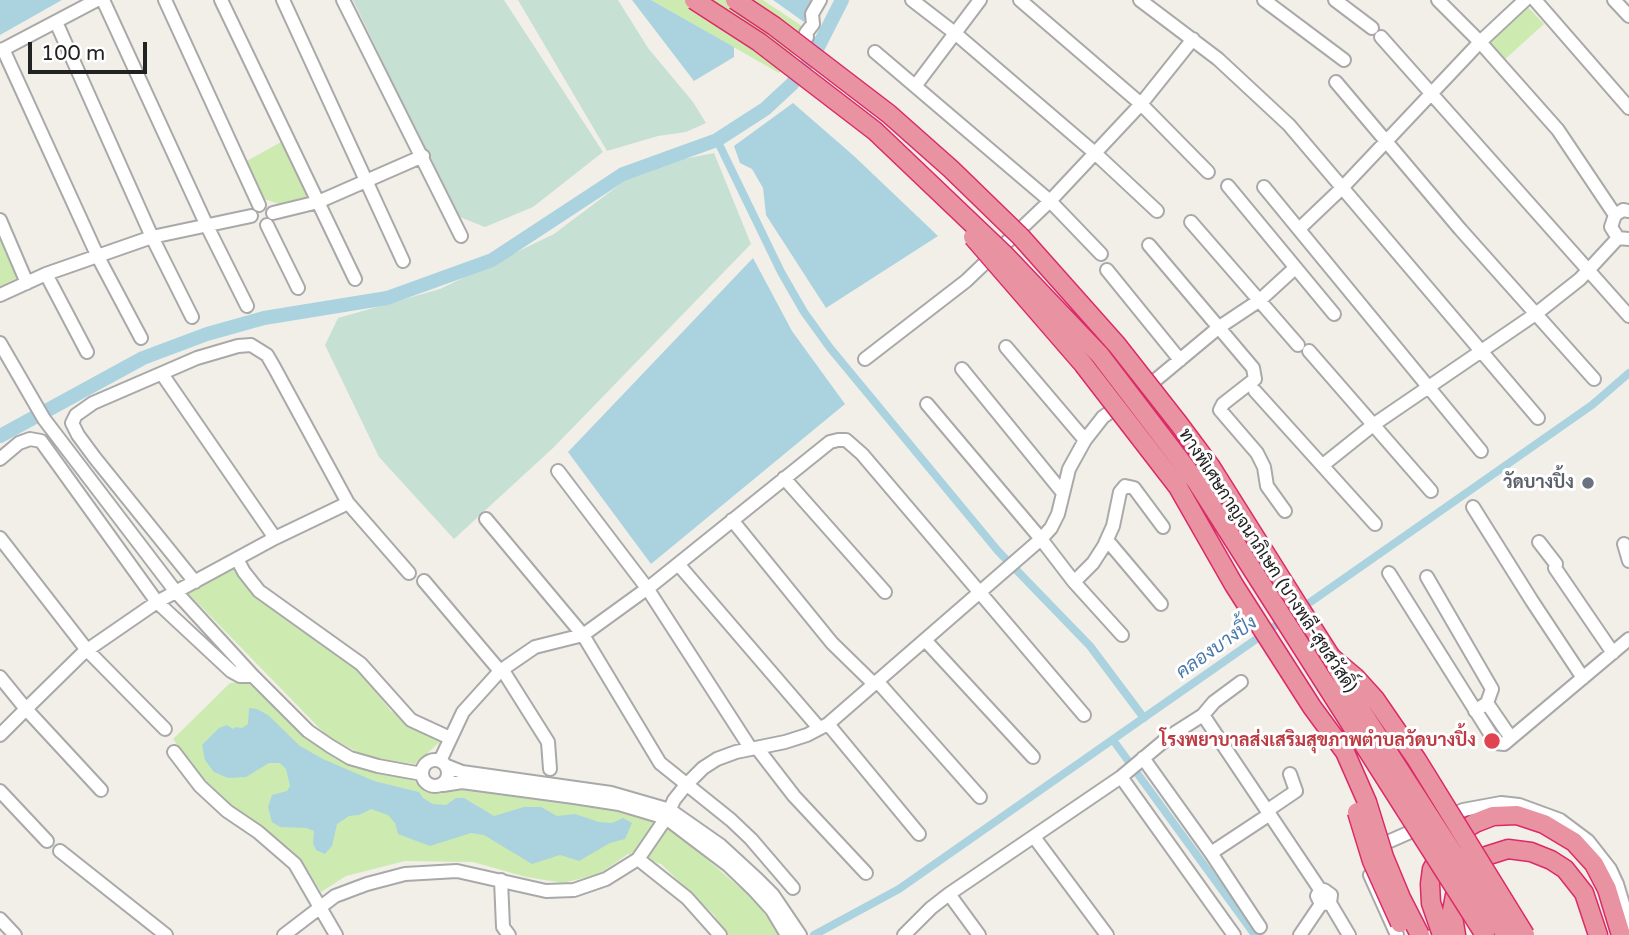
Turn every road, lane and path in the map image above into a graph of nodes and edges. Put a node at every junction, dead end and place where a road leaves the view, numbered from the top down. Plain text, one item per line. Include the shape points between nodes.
1 (97, 0) edge
2 (103, 0) edge
3 (165, 0) edge
4 (221, 0) edge
5 (283, 0) edge
6 (343, 0) edge
7 (694, 0) edge
8 (735, 0) edge
9 (820, 0) edge
10 (912, 0) edge
11 (980, 0) edge
12 (1020, 0) edge
13 (1140, 0) edge
14 (1264, 0) edge
15 (1335, 0) edge
16 (1438, 0) edge
17 (1525, 0) edge
18 (1535, 0) edge
19 (1614, 0) edge
20 (1629, 16) edge
21 (56, 22) junction
22 (956, 34) junction
23 (1193, 39) junction
24 (1480, 42) junction
25 (800, 46) junction
26 (1, 50) edge
27 (875, 52) dead end
28 (1344, 60) dead end
29 (1336, 82) dead end
30 (916, 85) junction
31 (1430, 93) junction
32 (1141, 104) junction
33 (1629, 108) edge
34 (1387, 141) junction
35 (1096, 154) junction
36 (423, 156) junction
37 (1208, 172) dead end
38 (368, 181) junction
39 (1228, 186) dead end
40 (936, 187) junction
41 (1264, 187) dead end
42 (1342, 188) junction
43 (1050, 201) junction
44 (318, 202) junction
45 (255, 210) junction
46 (1157, 211) dead end
47 (1629, 211) edge
48 (1615, 215) junction
49 (270, 219) junction
50 (0, 220) edge
51 (1191, 222) dead end
52 (207, 226) junction
53 (1299, 229) junction
54 (461, 236) dead end
55 (152, 237) junction
56 (1624, 238) edge
57 (1149, 245) dead end
58 (1101, 254) dead end
59 (98, 257) junction
60 (403, 261) dead end
61 (1295, 268) junction
62 (1590, 269) junction
63 (1107, 270) dead end
64 (46, 274) junction
65 (355, 279) dead end
66 (27, 283) junction
67 (298, 288) dead end
68 (0, 295) edge
69 (1260, 300) junction
70 (247, 306) dead end
71 (1536, 313) junction
72 (1334, 314) dead end
73 (1629, 316) edge
74 (192, 317) dead end
75 (1218, 328) junction
76 (141, 338) dead end
77 (0, 343) edge
78 (1006, 348) dead end
79 (87, 352) dead end
80 (1480, 352) junction
81 (865, 359) dead end
82 (1180, 360) junction
83 (962, 369) dead end
84 (162, 374) junction
85 (1594, 379) dead end
86 (1429, 386) junction
87 (1255, 391) dead end
88 (927, 404) dead end
89 (1538, 418) dead end
90 (1373, 425) junction
91 (1085, 440) junction
92 (1481, 451) dead end
93 (0, 459) edge
94 (1323, 465) junction
95 (558, 471) dead end
96 (784, 478) junction
97 (1432, 491) dead end
98 (1063, 493) junction
99 (348, 503) junction
100 (1474, 507) dead end
101 (1285, 511) dead end
102 (486, 519) dead end
103 (732, 520) junction
104 (1375, 524) dead end
105 (1163, 527) dead end
106 (0, 538) edge
107 (275, 538) junction
108 (1041, 539) junction
109 (1107, 540) junction
110 (1539, 542) dead end
111 (1624, 544) dead end
112 (237, 559) junction
113 (1629, 561) edge
114 (678, 564) junction
115 (410, 573) dead end
116 (1389, 573) dead end
117 (1427, 577) dead end
118 (424, 581) dead end
119 (195, 582) junction
120 (1074, 582) junction
121 (647, 588) junction
122 (176, 592) junction
123 (885, 592) dead end
124 (979, 593) junction
125 (157, 603) junction
126 (1161, 604) dead end
127 (583, 635) junction
128 (1122, 635) dead end
129 (925, 639) junction
130 (1629, 639) edge
131 (87, 650) junction
132 (1613, 653) junction
133 (1331, 657) junction
134 (501, 670) junction
135 (253, 676) junction
136 (0, 677) edge
137 (1583, 678) junction
138 (875, 682) junction
139 (1241, 682) dead end
140 (1487, 704) junction
141 (1312, 707) junction
142 (26, 709) junction
143 (1475, 711) junction
144 (1084, 715) dead end
145 (1203, 715) junction
146 (823, 726) junction
147 (164, 729) dead end
148 (0, 736) edge
149 (450, 738) junction
150 (1511, 738) junction
151 (754, 749) junction
152 (174, 752) dead end
153 (1032, 757) dead end
154 (1141, 760) junction
155 (443, 764) junction
156 (550, 769) dead end
157 (422, 774) junction
158 (1290, 774) dead end
159 (1123, 775) junction
160 (443, 785) junction
161 (686, 785) junction
162 (101, 790) dead end
163 (0, 791) edge
164 (980, 797) dead end
165 (1269, 812) junction
166 (668, 814) junction
167 (919, 834) dead end
168 (1034, 836) junction
169 (47, 841) dead end
170 (60, 851) dead end
171 (1211, 853) junction
172 (638, 859) junction
173 (866, 873) dead end
174 (501, 880) junction
175 (793, 888) dead end
176 (949, 894) junction
177 (1324, 900) junction
178 (321, 907) junction
179 (0, 919) edge
180 (1629, 924) edge
181 (1260, 927) dead end
182 (792, 932) edge
183 (15, 935) edge
184 (166, 935) edge
185 (284, 935) edge
186 (336, 935) edge
187 (509, 935) edge
188 (720, 935) edge
189 (904, 935) edge
190 (979, 935) edge
191 (1107, 935) edge
192 (1234, 935) edge
193 (1300, 935) edge
194 (1349, 935) edge
195 (1397, 935) edge
196 (1407, 935) edge
197 (1420, 935) edge
198 (1442, 935) edge
199 (1456, 935) edge
200 (1485, 935) edge
201 (1506, 935) edge
202 (1525, 935) edge
203 (1598, 935) edge
204 (1621, 935) edge

1 - 21 street
2 - 52 street
3 - 45 street
4 - 44 street
5 - 38 street
6 - 36 street
7 - 40 highway, ทางพิเศษกาญจนาภิเษก (บางพลี-สุขสวัสดิ์), bridge via 824,90
8 - 25 highway, ทางพิเศษกาญจนาภิเษก (บางพลี-สุขสวัสดิ์), bridge
9 - 25 street
10 - 22 street
11 - 22 street
12 - 32 street
13 - 23 street
14 - 28 street
15 - 31 street via 1376,33
16 - 24 street
17 - 24 street
18 - 33 street
19 - 20 street
21 - 26 street
21 - 55 street
22 - 30 street
22 - 35 street
23 - 32 street
23 - 42 street via 1289,125
24 - 31 street
24 - 48 street via 1558,130
25 - 133 highway, ทางพิเศษกาญจนาภิเษก (บางพลี-สุขสวัสดิ์), bridge via 951,169 1074,295 1211,467
26 - 59 street
27 - 30 street
29 - 34 street
30 - 43 street
31 - 34 street
31 - 62 street
32 - 35 street
32 - 37 street
34 - 42 street
34 - 71 street
35 - 43 street
35 - 46 street
36 - 38 street
36 - 54 street
38 - 44 street
38 - 60 street
39 - 61 street
40 - 141 highway, bridge via 1178,487
40 - 200 highway, ทางพิเศษกาญจนาภิเษก (บางพลี-สุขสวัสดิ์), bridge via 1100,355 1196,481
41 - 53 street
42 - 53 street
42 - 80 street
43 - 58 street
43 - 81 street via 966,281
44 - 49 street
44 - 65 street
45 - 49 street via 266,205
45 - 49 street via 257,224
45 - 52 street
47 - 48 street
48 - 56 street via 1611,227
49 - 67 street
50 - 66 street
51 - 69 street
52 - 55 street
52 - 70 street
53 - 86 street
55 - 59 street
55 - 74 street
56 - 62 street
57 - 75 street
59 - 64 street
59 - 76 street
61 - 69 street
61 - 72 street
62 - 71 street
62 - 73 street
63 - 82 street
64 - 66 street
64 - 79 street
66 - 68 street
69 - 75 street
69 - 90 street
71 - 80 street
71 - 85 street
75 - 82 street
75 - 101 street via 1256,374 1250,385 1220,410 1257,453 1267,486
77 - 122 street via 34,405
78 - 91 street
80 - 86 street
80 - 89 street
82 - 91 street via 1103,417
83 - 98 street
84 - 99 street via 238,346 260,349 274,366
84 - 107 street
84 - 119 street via 83,408 72,423
86 - 90 street
86 - 92 street
87 - 94 street
88 - 108 street
90 - 94 street
90 - 97 street
91 - 98 street via 1069,469
93 - 125 street via 19,443 41,441
94 - 104 street
95 - 121 street
96 - 103 street
96 - 123 street
96 - 124 street via 830,442 846,440
98 - 108 street via 1058,514
99 - 107 street
99 - 115 street
100 - 137 street
102 - 127 street
103 - 114 street
103 - 138 street via 832,643
105 - 109 street via 1134,488 1125,486
106 - 131 street
107 - 112 street
108 - 120 street
108 - 124 street
109 - 120 street
109 - 126 street
110 - 132 street
111 - 113 street
112 - 119 street
112 - 149 street via 259,591 361,664 411,720
114 - 121 street
114 - 146 street
116 - 143 street
117 - 140 street via 1493,689
118 - 134 street
119 - 122 street
120 - 128 street
121 - 127 street
121 - 151 street
122 - 125 street
122 - 135 street
124 - 129 street
124 - 144 street
125 - 131 street
125 - 135 street via 231,671
127 - 134 street via 535,647
127 - 161 street via 660,763
129 - 138 street
129 - 153 street
130 - 132 street
131 - 142 street
131 - 147 street
132 - 137 street
133 - 201 highway, ทางพิเศษกาญจนาภิเษก (บางพลี-สุขสวัสดิ์), bridge
133 - 202 highway, bridge via 1375,699
134 - 149 street via 463,712
134 - 156 street via 548,742
135 - 157 street via 308,731 350,758
136 - 142 street
137 - 150 street
138 - 146 street
138 - 164 street
139 - 145 street
140 - 143 street
140 - 150 street
141 - 196 highway, bridge via 1356,806 1389,902
141 - 197 highway, bridge via 1350,761 1401,898
142 - 148 street
142 - 162 street
143 - 150 street via 1496,743
145 - 154 street
145 - 165 street
146 - 151 street
146 - 167 street
149 - 155 street
151 - 161 street via 717,759
151 - 173 street
152 - 178 street via 227,811 295,864
154 - 159 street
154 - 171 street
155 - 157 street via 427,762
155 - 160 street via 449,775
155 - 166 street via 462,772 611,793
157 - 160 street via 428,785
158 - 165 street via 1296,791
159 - 168 street
159 - 192 street
160 - 166 street via 462,782
161 - 166 street
161 - 175 street via 741,830
163 - 169 street
165 - 171 street
165 - 177 street
166 - 172 street
166 - 182 street via 720,845 758,880
168 - 176 street
168 - 191 street
170 - 184 street
171 - 181 street
172 - 174 street via 606,880 574,890 546,891
172 - 188 street via 687,898
174 - 178 street via 457,871 405,874 350,890
174 - 187 street via 501,915
176 - 189 street
176 - 190 street
177 - 193 street
177 - 194 street
178 - 185 street
178 - 186 street
179 - 183 street
180 - 195 street via 1618,884 1588,841 1546,813 1501,803 1463,810 1362,854
198 - 204 highway via 1430,884 1442,851 1454,836 1475,823 1493,816 1517,815 1574,842 1594,864
199 - 203 highway via 1452,911 1457,885 1486,856 1508,849 1531,852 1565,869 1584,894

